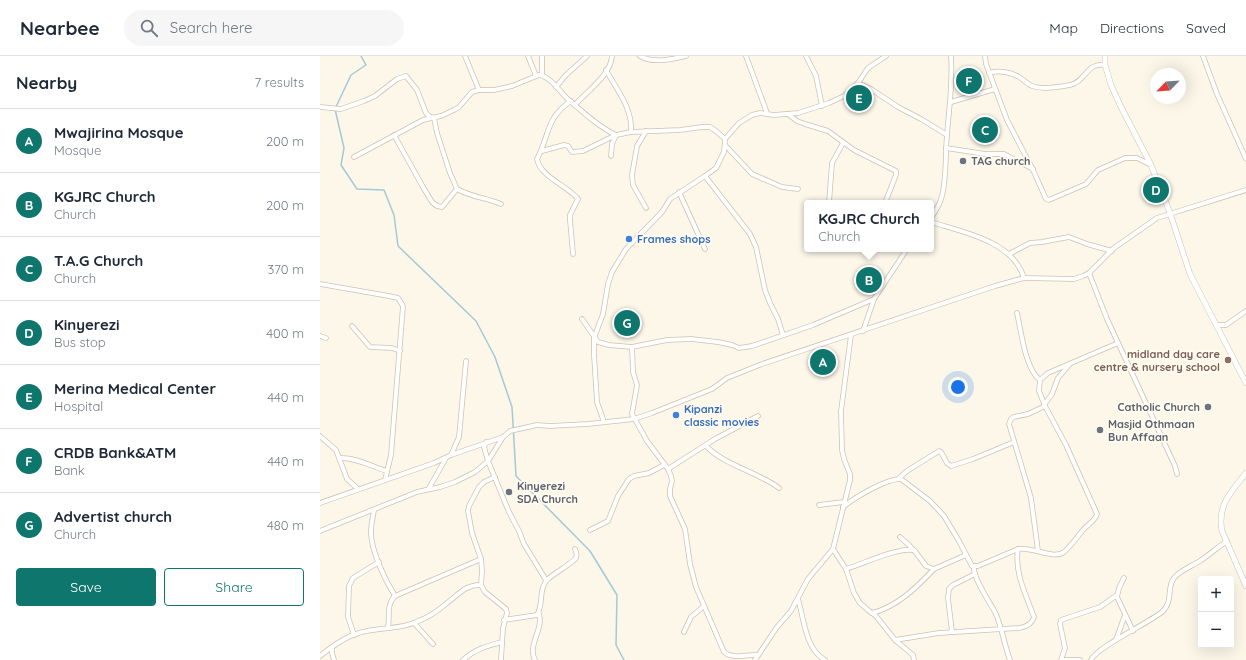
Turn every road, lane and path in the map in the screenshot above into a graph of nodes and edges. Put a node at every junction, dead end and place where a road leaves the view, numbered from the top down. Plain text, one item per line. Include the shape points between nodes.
1 (466, 56) edge
2 (528, 56) edge
3 (542, 56) edge
4 (587, 56) edge
5 (612, 56) edge
6 (640, 56) edge
7 (686, 56) edge
8 (746, 56) edge
9 (806, 56) edge
10 (886, 56) edge
11 (951, 56) edge
12 (985, 56) edge
13 (1105, 56) edge
14 (1203, 56) edge
15 (1105, 65) junction
16 (606, 70) junction
17 (989, 73) junction
18 (542, 75) junction
19 (536, 76) junction
20 (858, 83) junction
21 (556, 87) junction
22 (995, 89) junction
23 (479, 90) junction
24 (571, 101) junction
25 (951, 102) junction
26 (575, 105) junction
27 (822, 106) junction
28 (320, 107) edge
29 (767, 113) junction
30 (788, 114) junction
31 (434, 118) junction
32 (646, 131) junction
33 (631, 132) junction
34 (394, 135) junction
35 (616, 135) junction
36 (947, 136) junction
37 (725, 139) junction
38 (843, 143) junction
39 (724, 145) junction
40 (946, 148) junction
41 (542, 151) junction
42 (612, 156) dead end
43 (354, 157) dead end
44 (1246, 160) edge
45 (1151, 165) junction
46 (1033, 170) junction
47 (705, 176) junction
48 (457, 189) junction
49 (798, 189) dead end
50 (1246, 190) edge
51 (679, 192) junction
52 (829, 200) edge
53 (886, 200) edge
54 (502, 204) dead end
55 (646, 208) dead end
56 (1170, 213) junction
57 (934, 214) edge
58 (934, 223) edge
59 (705, 249) dead end
60 (1112, 251) junction
61 (905, 252) edge
62 (573, 254) dead end
63 (1009, 254) junction
64 (1089, 273) junction
65 (1024, 278) junction
66 (320, 284) edge
67 (874, 299) junction
68 (1246, 311) edge
69 (1017, 312) dead end
70 (582, 319) dead end
71 (1215, 325) junction
72 (352, 326) dead end
73 (863, 331) junction
74 (783, 335) junction
75 (851, 335) junction
76 (320, 336) edge
77 (326, 338) dead end
78 (594, 338) junction
79 (1118, 343) junction
80 (632, 347) junction
81 (400, 351) junction
82 (466, 361) dead end
83 (1070, 364) junction
84 (1244, 377) edge
85 (1040, 380) junction
86 (1246, 383) edge
87 (1044, 406) junction
88 (758, 416) dead end
89 (634, 419) junction
90 (604, 422) junction
91 (320, 436) edge
92 (503, 437) junction
93 (486, 442) junction
94 (1014, 442) junction
95 (706, 446) junction
96 (450, 455) junction
97 (340, 458) junction
98 (446, 458) junction
99 (488, 461) junction
100 (664, 465) junction
101 (668, 469) junction
102 (387, 471) junction
103 (1246, 472) edge
104 (1177, 474) dead end
105 (495, 477) junction
106 (898, 479) junction
107 (385, 480) junction
108 (429, 488) junction
109 (779, 488) dead end
110 (358, 489) junction
111 (320, 502) edge
112 (844, 502) junction
113 (819, 505) dead end
114 (842, 507) junction
115 (374, 510) junction
116 (590, 530) dead end
117 (320, 531) edge
118 (900, 537) dead end
119 (1227, 540) junction
120 (575, 549) dead end
121 (833, 549) junction
122 (1018, 549) junction
123 (913, 550) junction
124 (1038, 551) junction
125 (966, 555) junction
126 (481, 559) junction
127 (379, 562) junction
128 (974, 567) junction
129 (846, 569) junction
130 (934, 569) junction
131 (975, 574) junction
132 (1124, 578) dead end
133 (546, 580) junction
134 (481, 585) junction
135 (1246, 586) edge
136 (1117, 595) junction
137 (395, 596) junction
138 (798, 599) junction
139 (704, 606) junction
140 (872, 613) junction
141 (539, 614) junction
142 (1125, 615) junction
143 (504, 620) junction
144 (414, 623) junction
145 (388, 628) junction
146 (1002, 629) junction
147 (1133, 631) junction
148 (684, 632) dead end
149 (952, 632) junction
150 (354, 635) junction
151 (895, 640) junction
152 (1116, 641) junction
153 (502, 642) junction
154 (433, 644) dead end
155 (332, 647) junction
156 (758, 655) junction
157 (320, 656) edge
158 (334, 660) edge
159 (463, 660) edge
160 (501, 660) edge
161 (535, 660) edge
162 (755, 660) edge
163 (825, 660) edge
164 (914, 660) edge
165 (1010, 660) edge
166 (1062, 660) edge
167 (1080, 660) edge
168 (1091, 660) edge

1 - 23 street
2 - 19 street
3 - 18 street
4 - 21 street
5 - 16 street
6 - 7 street via 645,59 663,60
8 - 29 street
9 - 27 street via 816,76
10 - 20 street via 868,68
11 - 25 street
12 - 17 street
13 - 15 street
14 - 44 street
15 - 17 street via 1090,68 1076,83 1047,88 1028,84 1019,77 1005,72
15 - 45 street via 1120,105
16 - 26 street via 600,80
16 - 33 street via 625,103 630,116
17 - 22 street
18 - 19 street
18 - 21 street
19 - 23 street via 512,86
20 - 27 street via 844,96
20 - 36 street via 872,89
21 - 24 street
22 - 25 street
22 - 46 street via 1007,120
23 - 31 street via 472,92 454,110
24 - 26 street
24 - 41 street via 550,122
25 - 36 street
26 - 35 street
27 - 30 street
28 - 31 street via 341,109 364,101 376,96 397,78 406,76 416,90 426,113
29 - 30 street
29 - 37 street via 745,119
30 - 38 street via 797,121 828,131
31 - 34 street via 423,120
31 - 48 street
32 - 33 street
32 - 37 street via 710,128
32 - 55 street via 637,146 632,175 633,185
33 - 35 street
34 - 43 street
34 - 48 street via 435,205 442,207
35 - 41 street via 583,151 572,152 564,144
35 - 42 street via 612,144
36 - 40 street
37 - 39 street
38 - 52 street via 832,163
38 - 53 street via 896,171
39 - 47 street via 720,162
39 - 49 street via 752,174 782,187
40 - 46 street via 1004,154
40 - 57 street via 942,198
41 - 62 street via 538,160 540,167 578,199 570,215
45 - 46 street via 1137,158 1125,158 1098,170 1086,184 1049,200 1046,199
45 - 56 street
47 - 51 street
47 - 74 street via 747,228 756,247 765,290
48 - 54 street
50 - 56 street
51 - 59 street
51 - 78 street via 670,199 662,212 618,260 608,284 603,314
56 - 60 street via 1157,218
56 - 71 street via 1190,274
58 - 63 street via 973,235
60 - 63 street via 1069,237 1030,243
60 - 64 street
61 - 67 street
63 - 65 street via 1018,264
64 - 65 street via 1074,279
64 - 79 street
65 - 73 street
66 - 81 street via 398,298 403,306
67 - 73 street
67 - 74 street
68 - 71 street via 1226,325
69 - 85 street via 1025,349 1033,372
70 - 78 street
71 - 84 street
72 - 81 street via 370,347
73 - 75 street
74 - 80 street via 739,348 718,342 691,339 666,340
75 - 89 street via 736,374 712,389
75 - 112 street via 841,411 842,450 850,474 850,486
76 - 77 street
78 - 80 street via 609,345
78 - 90 street via 597,402
79 - 83 street
79 - 104 street
80 - 89 street via 637,385 632,410
81 - 102 street via 391,455
82 - 96 street via 459,437
83 - 85 street via 1048,373
83 - 87 street via 1058,378
84 - 86 street
85 - 87 street via 1039,391
87 - 94 street via 1011,419 1009,424
87 - 124 street via 1066,445 1097,514 1061,554 1053,555
88 - 95 street
89 - 90 street
89 - 100 street
90 - 92 street via 532,426 510,431
91 - 97 street via 336,450
92 - 93 street
92 - 99 street
93 - 96 street
93 - 99 street via 484,447
94 - 106 street via 951,466 939,451
94 - 124 street via 1031,498
95 - 101 street
95 - 109 street via 717,455
96 - 98 street
97 - 102 street via 359,461
97 - 110 street via 347,479
98 - 107 street
98 - 108 street
99 - 105 street
99 - 108 street via 475,472 455,482
100 - 101 street
100 - 116 street via 629,479 618,496 608,521
101 - 139 street via 672,479 670,496 685,529 690,564
102 - 107 street
103 - 119 street via 1227,498 1221,513 1222,531
105 - 126 street via 479,487 468,506 471,528
105 - 133 street via 524,544
106 - 114 street via 862,494
106 - 125 street via 904,480 924,496 944,516
107 - 110 street
108 - 115 street
110 - 111 street
112 - 113 street
112 - 114 street
114 - 121 street
115 - 117 street
115 - 127 street via 372,535
118 - 123 street
119 - 135 street
119 - 147 street via 1176,575 1172,580 1170,599 1165,609
120 - 133 street via 575,560
121 - 129 street
121 - 138 street via 808,579
122 - 124 street
122 - 128 street
122 - 146 street via 1017,570 1034,617 1024,627
123 - 129 street via 888,555
123 - 130 street via 926,566
125 - 128 street
125 - 130 street
126 - 134 street
126 - 137 street
127 - 137 street
127 - 150 street via 353,578 349,586 348,618
128 - 131 street
129 - 140 street via 854,593
130 - 140 street via 899,600
131 - 146 street
131 - 149 street via 949,589
132 - 136 street
133 - 141 street
134 - 143 street via 506,609
134 - 144 street via 471,585 441,608
136 - 142 street
136 - 166 street via 1100,607 1061,620 1065,648
137 - 145 street via 388,608
138 - 156 street
138 - 163 street via 810,641 820,658
139 - 148 street via 691,618
139 - 156 street via 724,652 733,656
140 - 151 street
141 - 143 street
141 - 161 street via 539,629 532,651
142 - 147 street
142 - 152 street
143 - 153 street
144 - 145 street
144 - 154 street
145 - 150 street
146 - 149 street
146 - 165 street
147 - 152 street
149 - 151 street
150 - 155 street
151 - 164 street via 913,655
152 - 168 street via 1098,651
153 - 159 street via 473,652
153 - 160 street
155 - 157 street
155 - 158 street
156 - 162 street
166 - 167 street

